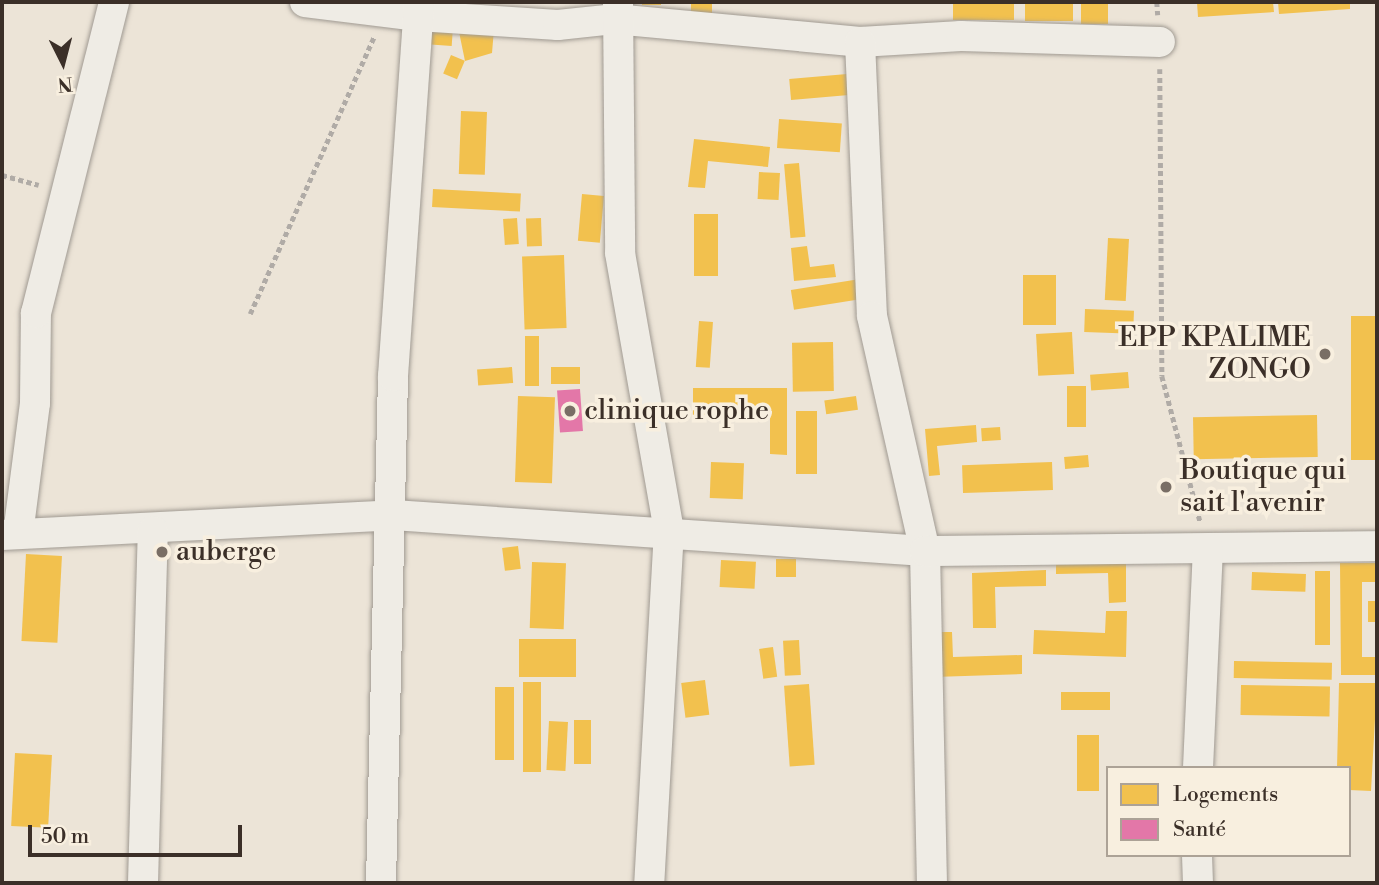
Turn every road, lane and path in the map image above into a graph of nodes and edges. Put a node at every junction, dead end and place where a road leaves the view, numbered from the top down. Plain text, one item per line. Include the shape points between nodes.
1 (114, 2) edge
2 (305, 2) edge
3 (523, 2) edge
4 (1157, 2) edge
5 (418, 9) edge
6 (616, 10) edge
7 (385, 12) junction
8 (558, 25) junction
9 (860, 42) junction
10 (1160, 42) junction
11 (2, 175) edge
12 (67, 192) junction
13 (250, 314) dead end
14 (393, 515) junction
15 (669, 530) junction
16 (153, 531) junction
17 (10, 535) edge
18 (1377, 546) edge
19 (1208, 548) junction
20 (925, 551) junction
21 (1198, 766) edge
22 (1197, 857) edge
23 (143, 883) edge
24 (381, 883) edge
25 (649, 883) edge
26 (932, 883) edge
27 (1198, 883) edge

1 - 12 street
2 - 7 street
3 - 8 street
4 - 10 path
5 - 7 street
5 - 8 street
5 - 14 street via 393,376
6 - 8 street
6 - 9 street
6 - 15 street via 620,253
7 - 13 path
9 - 10 street via 961,36
9 - 20 street via 873,316
10 - 19 path via 1163,376
11 - 12 path
12 - 17 street via 36,313 35,403
14 - 15 street
14 - 16 street
14 - 24 street
15 - 20 street
15 - 25 street
16 - 17 street
16 - 23 street
18 - 19 street
19 - 20 street
19 - 21 street
20 - 26 street
22 - 27 street

